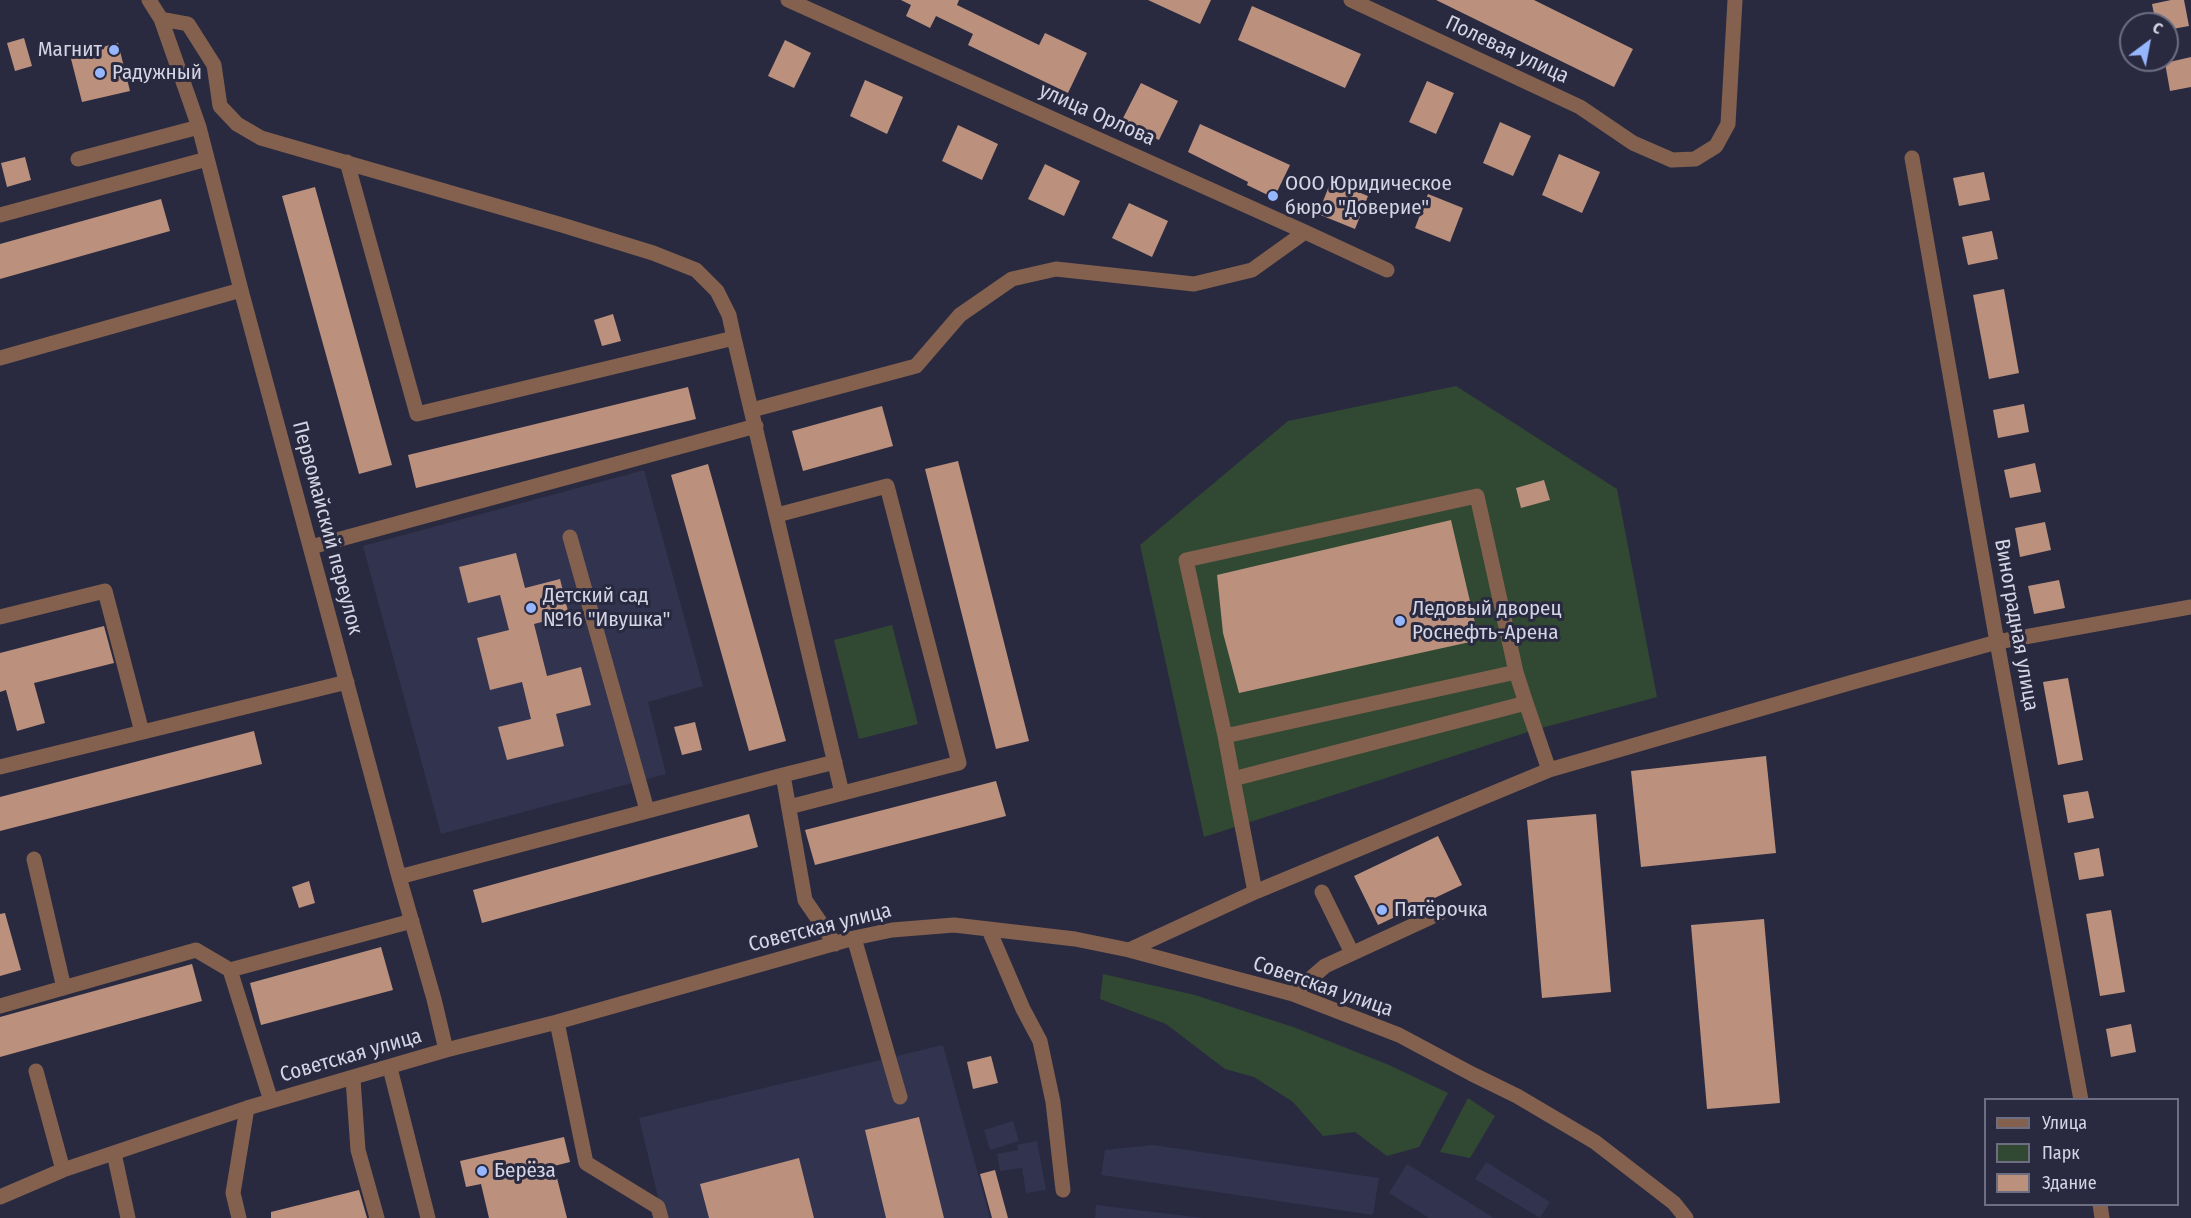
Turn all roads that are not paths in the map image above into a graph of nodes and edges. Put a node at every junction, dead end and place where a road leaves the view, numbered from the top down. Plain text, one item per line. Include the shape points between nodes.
1 (149, 0) edge
2 (788, 0) edge
3 (1352, 0) edge
4 (1735, 0) edge
5 (161, 19) junction
6 (199, 127) junction
7 (1912, 158) dead end
8 (78, 159) dead end
9 (207, 159) junction
10 (347, 162) junction
11 (0, 215) edge
12 (1305, 232) junction
13 (1387, 270) dead end
14 (241, 290) junction
15 (734, 338) junction
16 (0, 358) edge
17 (752, 410) junction
18 (756, 426) junction
19 (777, 515) junction
20 (570, 537) dead end
21 (312, 547) junction
22 (2191, 607) edge
23 (0, 617) edge
24 (1997, 642) junction
25 (1516, 672) junction
26 (346, 682) junction
27 (1526, 703) junction
28 (142, 732) junction
29 (1225, 736) junction
30 (835, 762) junction
31 (0, 767) edge
32 (1549, 770) junction
33 (783, 775) junction
34 (1233, 778) junction
35 (842, 793) junction
36 (789, 807) junction
37 (647, 810) junction
38 (34, 859) dead end
39 (399, 877) junction
40 (1255, 892) junction
41 (1323, 892) dead end
42 (1440, 912) dead end
43 (412, 921) junction
44 (989, 930) junction
45 (854, 938) junction
46 (835, 944) junction
47 (1129, 950) junction
48 (1352, 953) junction
49 (230, 970) junction
50 (64, 988) junction
51 (1293, 994) junction
52 (0, 1006) edge
53 (557, 1022) junction
54 (446, 1050) junction
55 (390, 1068) junction
56 (36, 1071) dead end
57 (353, 1078) junction
58 (900, 1096) dead end
59 (2081, 1098) edge
60 (271, 1101) junction
61 (247, 1108) junction
62 (114, 1152) junction
63 (63, 1170) junction
64 (1063, 1190) dead end
65 (0, 1197) edge
66 (128, 1218) edge
67 (239, 1218) edge
68 (377, 1218) edge
69 (428, 1218) edge
70 (661, 1218) edge
71 (1686, 1218) edge

1 - 5 street, Первомайский переулок
2 - 12 street, улица Орлова
3 - 4 street, Полевая улица via 1580,107 1633,143 1672,159 1695,159 1716,146 1728,124
5 - 6 street, Первомайский переулок
5 - 10 street via 188,24 214,65 220,106 237,124 261,138
6 - 8 street
6 - 9 street, Первомайский переулок
7 - 24 street, Виноградная улица
9 - 11 street
9 - 14 street, Первомайский переулок
10 - 15 street via 652,253 696,270 717,291 729,315
10 - 15 street via 417,414
12 - 13 street, улица Орлова
12 - 17 street via 1252,270 1194,284 1056,269 1012,279 960,315 916,366
14 - 16 street
14 - 21 street, Первомайский переулок
15 - 17 street
17 - 18 street
18 - 19 street
18 - 21 street
19 - 30 street
19 - 35 street via 887,486 959,763
20 - 37 street
21 - 26 street, Первомайский переулок
22 - 24 street
23 - 28 street via 105,591
24 - 32 street
24 - 59 street, Виноградная улица
25 - 27 street
25 - 29 street
25 - 29 street via 1477,496 1430,506 1186,560
26 - 28 street
26 - 39 street, Первомайский переулок
27 - 32 street
27 - 34 street
28 - 31 street
29 - 34 street
30 - 33 street
30 - 35 street
32 - 40 street
33 - 36 street
33 - 37 street
34 - 40 street
35 - 36 street
36 - 46 street via 805,900
37 - 39 street
38 - 50 street
39 - 43 street, Первомайский переулок
40 - 47 street
41 - 48 street
42 - 48 street
43 - 49 street
43 - 54 street, Первомайский переулок
44 - 45 street, Советская улица via 928,926
44 - 47 street, Советская улица via 1075,939
44 - 64 street via 1040,1041 1053,1102
45 - 46 street, Советская улица
45 - 58 street
46 - 53 street, Советская улица
47 - 51 street, Советская улица
48 - 51 street via 1325,966
49 - 50 street via 196,950
49 - 60 street
50 - 52 street
51 - 71 street, Советская улица via 1399,1035 1517,1096 1595,1142 1674,1203
53 - 54 street, Советская улица
53 - 70 street via 586,1163 658,1207
54 - 55 street, Советская улица
55 - 57 street, Советская улица
55 - 69 street
56 - 63 street
57 - 60 street, Советская улица
57 - 68 street via 358,1150
60 - 61 street, Советская улица
61 - 62 street, Советская улица
61 - 67 street via 233,1193
62 - 63 street, Советская улица
62 - 66 street
63 - 65 street, Советская улица

